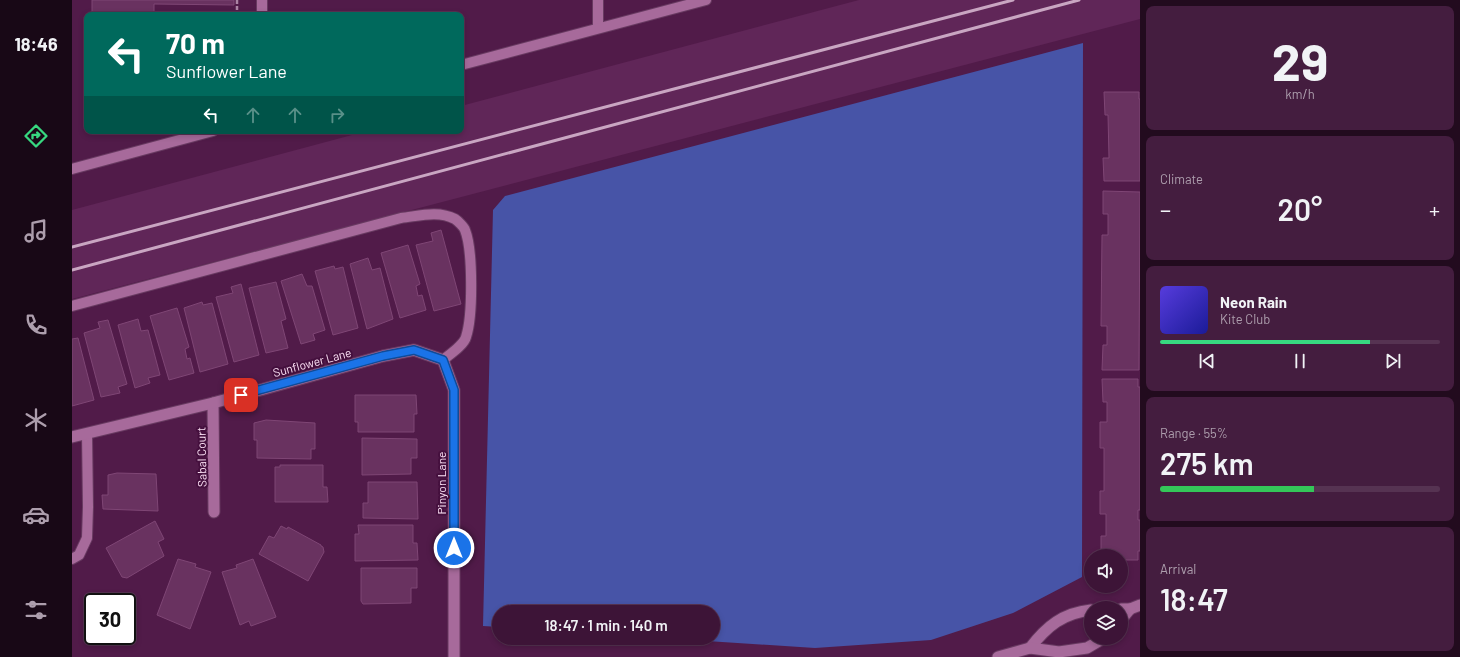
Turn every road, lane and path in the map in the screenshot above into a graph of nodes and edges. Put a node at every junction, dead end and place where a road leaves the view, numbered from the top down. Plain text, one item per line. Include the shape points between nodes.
1 (237, 0) edge
2 (262, 0) edge
3 (598, 0) edge
4 (706, 0) edge
5 (237, 12) edge
6 (262, 12) edge
7 (598, 28) junction
8 (464, 64) edge
9 (202, 134) edge
10 (72, 169) edge
11 (72, 306) edge
12 (443, 360) junction
13 (213, 403) junction
14 (87, 434) junction
15 (72, 437) edge
16 (214, 512) dead end
17 (72, 559) edge
18 (1084, 611) edge
19 (1092, 645) edge
20 (1030, 648) junction
21 (454, 657) edge
22 (998, 657) edge

1 - 5 path
2 - 6 lane
3 - 7 lane
4 - 7 lane
7 - 8 lane
9 - 10 lane
11 - 12 lane via 394,220 437,213 456,219 465,229 470,256 471,317 466,338
12 - 13 street, Sunflower Lane via 414,350 383,356
12 - 21 street, Pinyon Lane via 454,390
13 - 14 street, Sunflower Lane
13 - 16 street, Sabal Court
14 - 15 street, Sunflower Lane
14 - 17 lane via 86,538 79,555
18 - 20 street via 1056,622 1044,631
19 - 20 street via 1059,652
20 - 22 street

